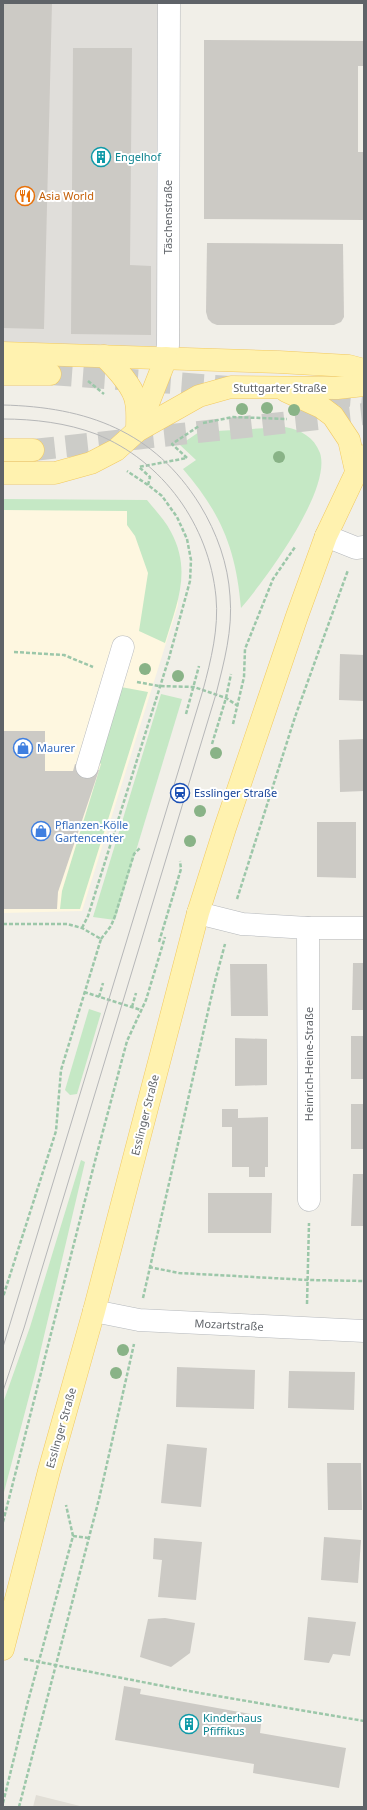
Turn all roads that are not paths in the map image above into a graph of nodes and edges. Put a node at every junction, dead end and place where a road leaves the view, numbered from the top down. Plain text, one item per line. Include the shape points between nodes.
1 (169, 3) edge
2 (3, 353) edge
3 (104, 356) junction
4 (166, 358) junction
5 (364, 370) edge
6 (3, 374) edge
7 (50, 374) tunnel mouth
8 (364, 385) edge
9 (277, 387) junction
10 (137, 431) junction
11 (3, 450) edge
12 (33, 450) tunnel mouth
13 (360, 464) edge
14 (3, 472) edge
15 (326, 536) junction
16 (360, 547) edge
17 (123, 647) dead end
18 (87, 767) dead end
19 (198, 913) junction
20 (308, 928) junction
21 (364, 928) edge
22 (309, 1200) road end
23 (94, 1311) junction
24 (364, 1331) edge
25 (10, 1653) edge

1 - 4 street, Täschenstraße
2 - 3 main road, Stuttgarter Straße
3 - 4 main road, Stuttgarter Straße
3 - 10 main road via 125,379 136,401
4 - 5 main road, Stuttgarter Straße via 349,366
4 - 10 main road
6 - 7 main road
8 - 9 main road, Stuttgarter Straße via 337,388
9 - 10 main road, Stuttgarter Straße via 231,387 199,396
9 - 13 main road via 321,407 333,416 349,440
10 - 14 main road, Stuttgarter Straße via 116,450 91,463 55,473
11 - 12 main road
13 - 15 main road, Esslinger Straße
15 - 16 street
15 - 19 main road, Esslinger Straße via 273,685
17 - 18 street
19 - 20 street via 231,922
19 - 23 main road, Esslinger Straße
20 - 21 street
20 - 22 street, Heinrich-Heine-Straße
23 - 24 street, Mozartstraße via 139,1320
23 - 25 main road, Esslinger Straße via 49,1471

